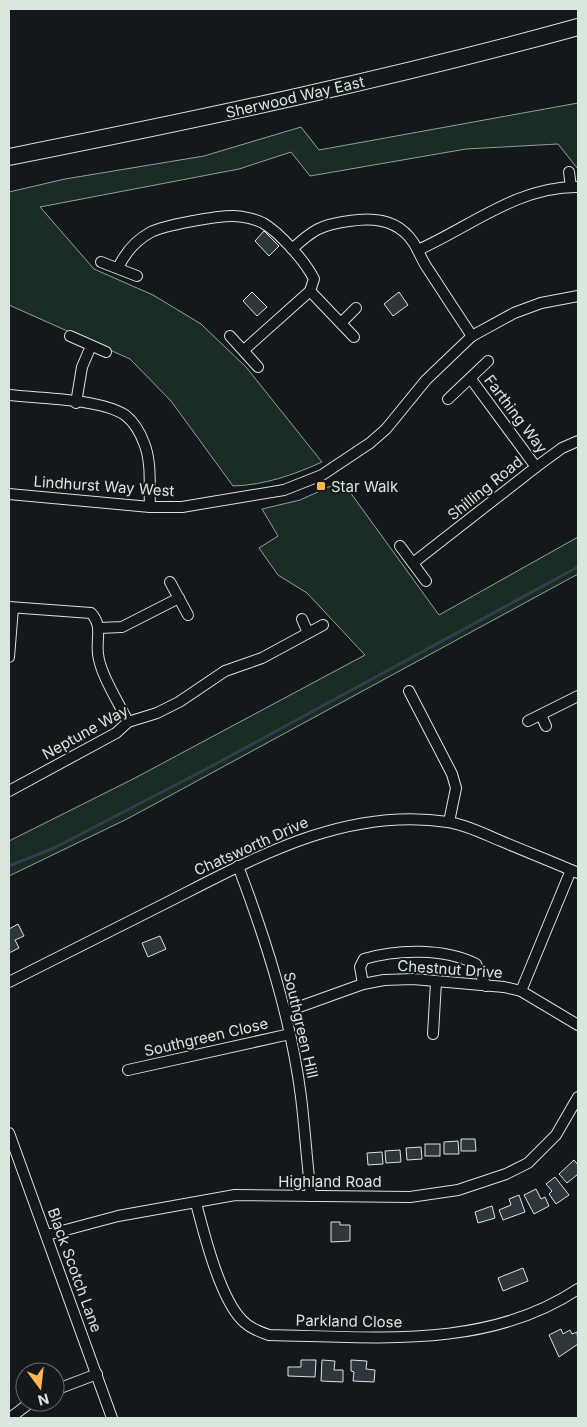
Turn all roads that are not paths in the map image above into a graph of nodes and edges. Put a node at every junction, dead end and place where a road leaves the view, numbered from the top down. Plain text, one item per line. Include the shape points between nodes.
1 (578, 27) edge
2 (9, 158) edge
3 (569, 172) dead end
4 (575, 187) edge
5 (292, 249) junction
6 (418, 250) junction
7 (101, 262) dead end
8 (118, 268) junction
9 (137, 276) dead end
10 (310, 291) junction
11 (578, 296) edge
12 (356, 308) dead end
13 (342, 322) junction
14 (70, 336) dead end
15 (230, 336) dead end
16 (472, 336) junction
17 (354, 337) dead end
18 (91, 346) junction
19 (244, 350) junction
20 (106, 352) dead end
21 (488, 361) dead end
22 (258, 367) dead end
23 (471, 379) junction
24 (9, 395) edge
25 (448, 399) dead end
26 (76, 403) junction
27 (578, 441) edge
28 (536, 467) junction
29 (9, 494) edge
30 (150, 507) junction
31 (400, 546) dead end
32 (413, 563) junction
33 (426, 581) dead end
34 (170, 582) dead end
35 (179, 598) junction
36 (11, 608) edge
37 (188, 615) dead end
38 (302, 619) dead end
39 (323, 626) dead end
40 (99, 628) junction
41 (308, 633) junction
42 (9, 657) edge
43 (409, 691) dead end
44 (578, 696) edge
45 (541, 715) junction
46 (128, 722) junction
47 (528, 722) dead end
48 (546, 726) dead end
49 (9, 791) edge
50 (449, 822) junction
51 (238, 866) junction
52 (575, 872) edge
53 (9, 982) edge
54 (436, 982) junction
55 (363, 984) junction
56 (486, 986) junction
57 (521, 991) junction
58 (285, 1012) junction
59 (578, 1025) edge
60 (290, 1034) junction
61 (433, 1034) dead end
62 (128, 1070) dead end
63 (578, 1097) edge
64 (9, 1133) edge
65 (311, 1196) junction
66 (196, 1203) junction
67 (47, 1235) junction
68 (578, 1289) edge
69 (97, 1374) junction
70 (65, 1386) edge
71 (112, 1418) edge

1 - 2 highway, Sherwood Way East via 458,61
3 - 4 street
4 - 6 street via 542,192 496,207
5 - 6 street via 326,224 366,218 383,220 399,228
5 - 8 street via 263,224 233,216 152,232 138,242
5 - 10 street via 314,279
6 - 16 street via 425,266
7 - 8 street
8 - 9 street
10 - 13 street
10 - 19 street
11 - 16 street, Lindhurst Way West via 541,303 514,313
12 - 13 street
13 - 17 street
14 - 18 street
15 - 19 street
16 - 30 street, Lindhurst Way West via 426,380 386,429 357,453 322,475 265,494 182,507
18 - 20 street
18 - 26 street via 82,367
19 - 22 street
21 - 23 street
23 - 25 street
23 - 28 street, Farthing Way
24 - 26 street
26 - 30 street via 113,409 132,422 145,444
27 - 28 street, Shilling Road
28 - 32 street, Shilling Road
29 - 30 street, Lindhurst Way West
31 - 32 street
32 - 33 street
34 - 35 street
35 - 37 street
35 - 40 street via 122,627
36 - 40 street via 90,613 96,618
36 - 42 street
38 - 41 street
39 - 41 street, Neptune Way
40 - 46 street via 101,665
41 - 46 street, Neptune Way via 262,658 210,679 179,702 157,713
43 - 50 street via 452,774 456,788
44 - 45 street
45 - 47 street
45 - 48 street
46 - 49 street, Neptune Way via 116,733
50 - 51 street, Chatsworth Drive via 371,822 322,831
50 - 52 street, Chatsworth Drive
51 - 53 street, Chatsworth Drive
51 - 58 street, Southgreen Hill
52 - 57 street
54 - 55 street, Chestnut Drive via 384,980
54 - 56 street, Chestnut Drive
54 - 61 street
55 - 56 street via 360,967 364,959 398,953 423,953 451,956 476,964
55 - 58 street, Chestnut Drive
56 - 57 street, Chestnut Drive
57 - 59 street, Chestnut Drive
58 - 60 street, Southgreen Hill
60 - 62 street, Southgreen Close
60 - 65 street, Southgreen Hill via 301,1097
63 - 65 street, Highland Road via 556,1135 542,1151 528,1163 506,1174 436,1194 410,1197
64 - 67 street, Black Scotch Lane
65 - 66 street, Highland Road via 235,1195
66 - 67 street, Highland Road via 118,1216
66 - 68 street, Parkland Close via 207,1245 235,1311 243,1321 269,1335 402,1338 448,1335 496,1325 538,1310
67 - 69 street, Black Scotch Lane
69 - 70 street
69 - 71 street, Black Scotch Lane

